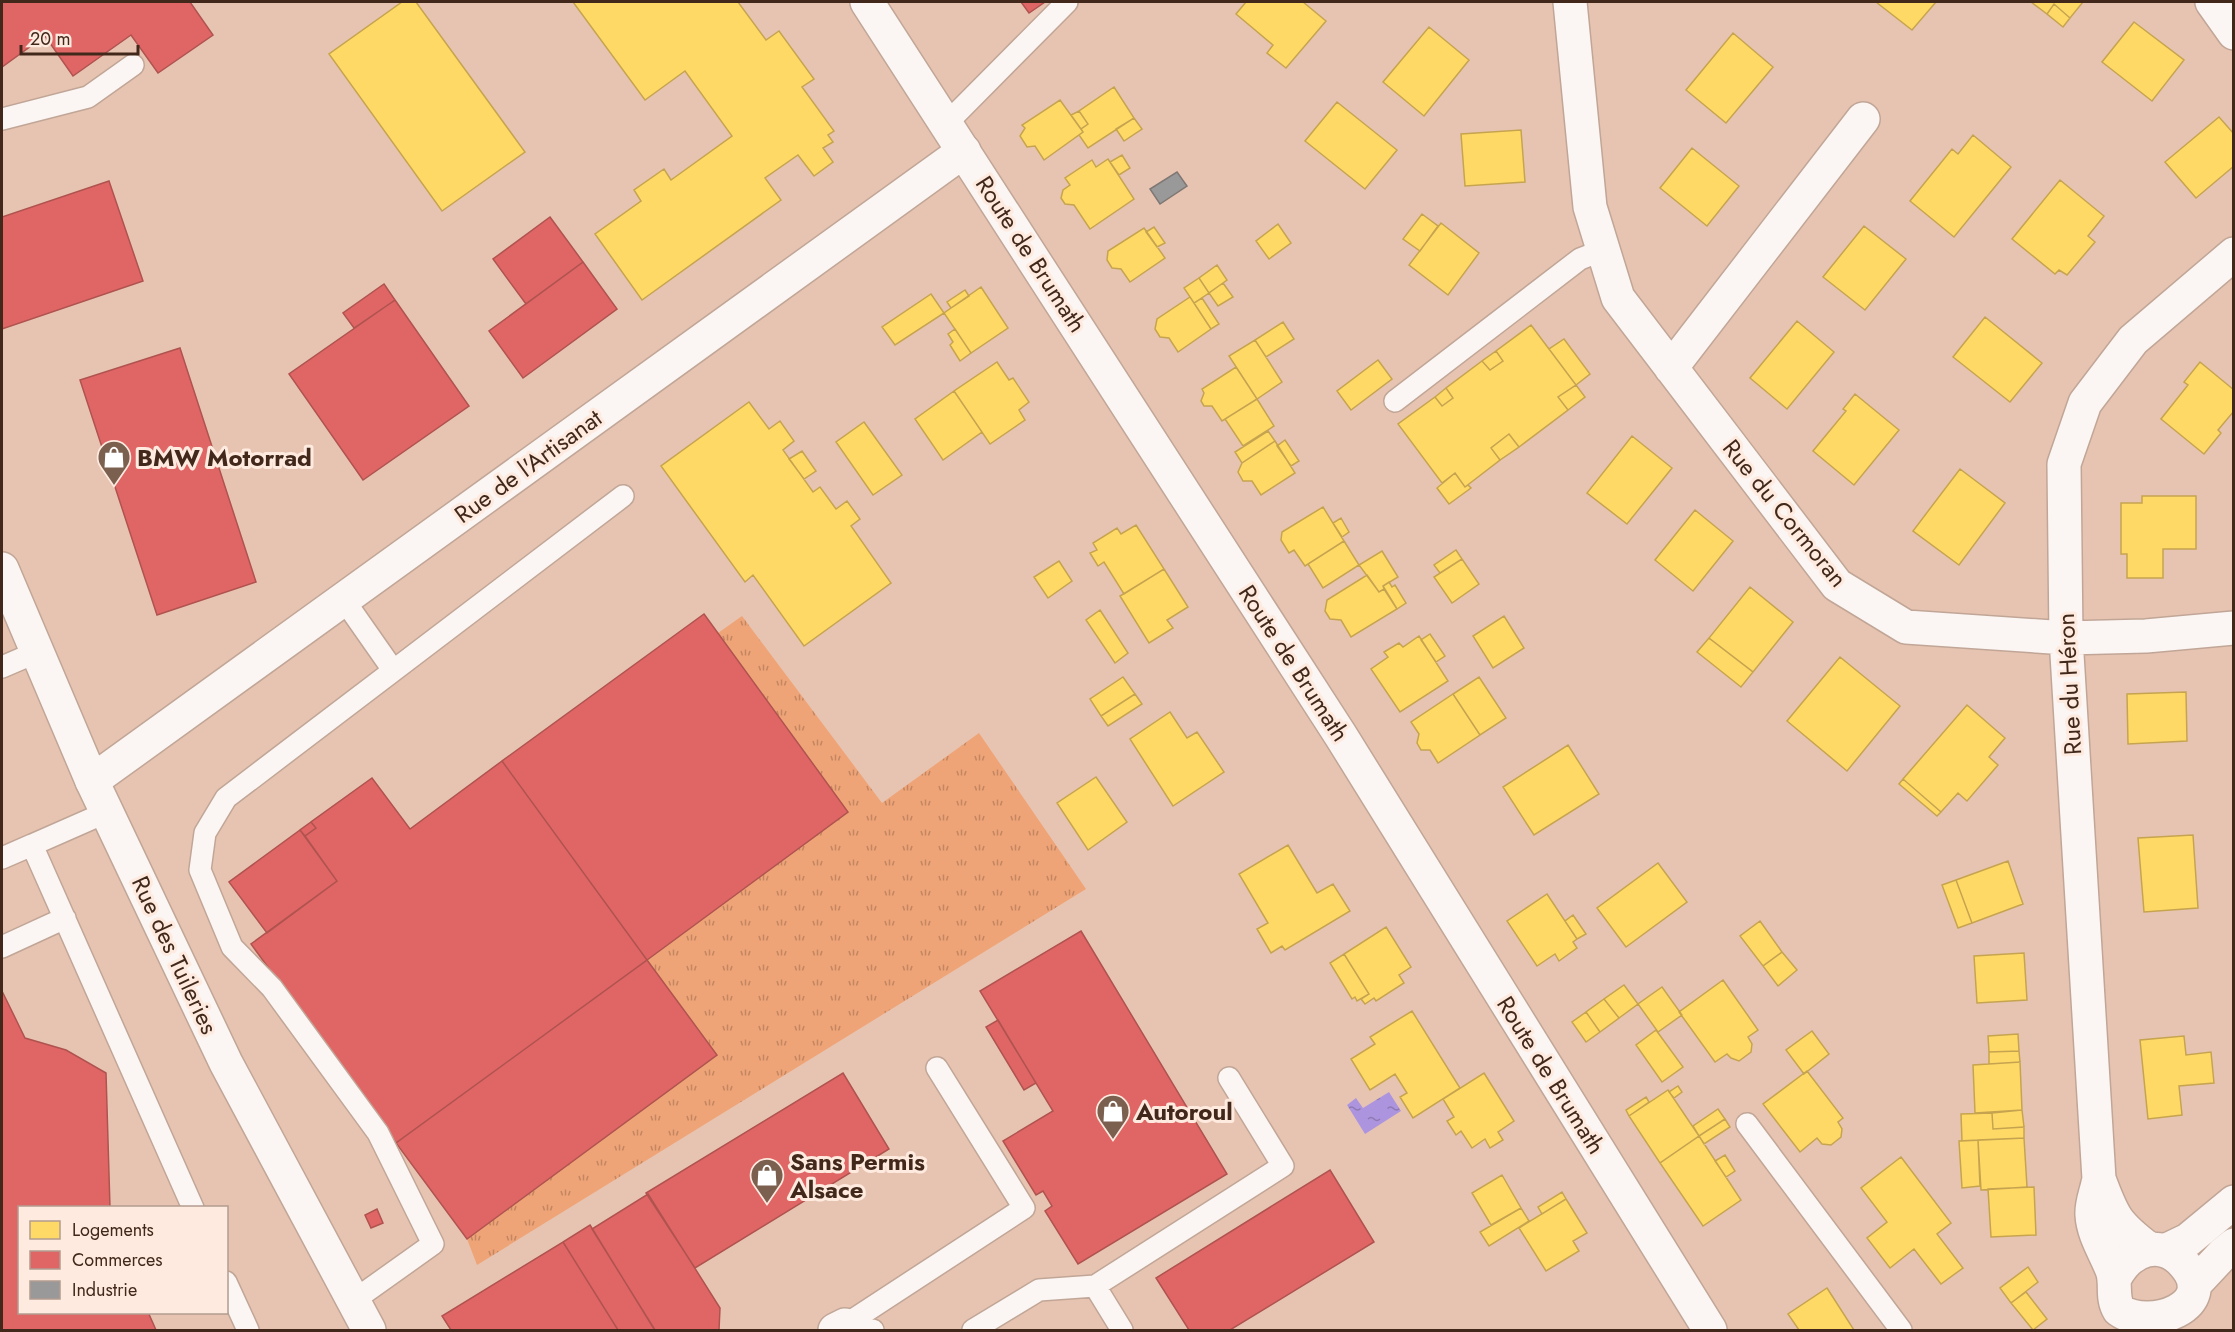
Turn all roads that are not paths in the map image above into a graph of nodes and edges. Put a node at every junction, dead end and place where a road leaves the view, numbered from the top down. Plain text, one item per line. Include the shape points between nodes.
1 (867, 2) edge
2 (1066, 2) edge
3 (1570, 2) edge
4 (2212, 2) edge
5 (2234, 33) edge
6 (133, 64) dead end
7 (2, 119) edge
8 (1863, 119) dead end
9 (946, 124) junction
10 (964, 152) junction
11 (1603, 250) junction
12 (2234, 254) edge
13 (1671, 368) junction
14 (1395, 401) dead end
15 (623, 496) dead end
16 (2, 569) edge
17 (344, 600) junction
18 (2234, 628) edge
19 (2066, 638) junction
20 (37, 652) junction
21 (2, 668) edge
22 (393, 670) junction
23 (92, 781) junction
24 (107, 812) junction
25 (32, 844) junction
26 (2, 858) edge
27 (65, 918) junction
28 (2, 947) edge
29 (937, 1068) dead end
30 (1229, 1078) dead end
31 (1747, 1124) dead end
32 (2099, 1179) junction
33 (2234, 1202) edge
34 (192, 1206) edge
35 (2234, 1245) edge
36 (2157, 1250) junction
37 (2194, 1285) junction
38 (228, 1286) edge
39 (1095, 1286) junction
40 (2114, 1286) junction
41 (353, 1301) junction
42 (849, 1329) edge
43 (248, 1330) edge
44 (369, 1330) edge
45 (973, 1330) edge
46 (1122, 1330) edge
47 (1710, 1330) edge
48 (1902, 1330) edge
49 (2106, 1330) edge
50 (2157, 1330) edge

1 - 9 street, Route de Brumath
2 - 9 lane
3 - 11 street, Rue du Cormoran via 1590,207
4 - 5 street
6 - 7 lane via 88,97
8 - 13 street
9 - 10 street, Route de Brumath
10 - 17 street, Rue de l'Artisanat
10 - 47 street, Route de Brumath via 1341,736
11 - 13 street, Rue du Cormoran via 1618,298
11 - 14 lane via 1580,259
12 - 19 street, Rue du Héron via 2133,340 2085,403 2064,464
13 - 19 street, Rue du Cormoran via 1837,585 1906,627
15 - 22 lane
16 - 20 street, Rue des Tuileries
17 - 22 lane
17 - 23 street, Rue de l'Artisanat
18 - 19 street, Rue du Cormoran
19 - 32 street, Rue du Héron
20 - 21 lane
20 - 23 street, Rue des Tuileries
22 - 41 lane via 226,798 204,833 200,870 232,946 272,988 378,1133 433,1244
23 - 24 street, Rue des Tuileries
24 - 25 lane
24 - 41 street, Rue des Tuileries via 226,1063
25 - 26 lane
25 - 27 lane
27 - 28 lane
27 - 34 lane
29 - 42 lane via 1024,1208
30 - 39 lane via 1283,1166
31 - 48 lane
32 - 36 street, Rue du Héron via 2120,1226
32 - 40 street, Rue du Héron via 2091,1213
33 - 36 street via 2188,1240
35 - 37 street
36 - 37 street via 2179,1258
36 - 40 street via 2134,1254 2122,1264
37 - 50 street via 2185,1314 2173,1325
38 - 43 lane
39 - 45 lane via 1039,1290
39 - 46 lane
40 - 49 street
40 - 50 street via 2118,1309 2128,1321
41 - 44 street, Rue des Tuileries

